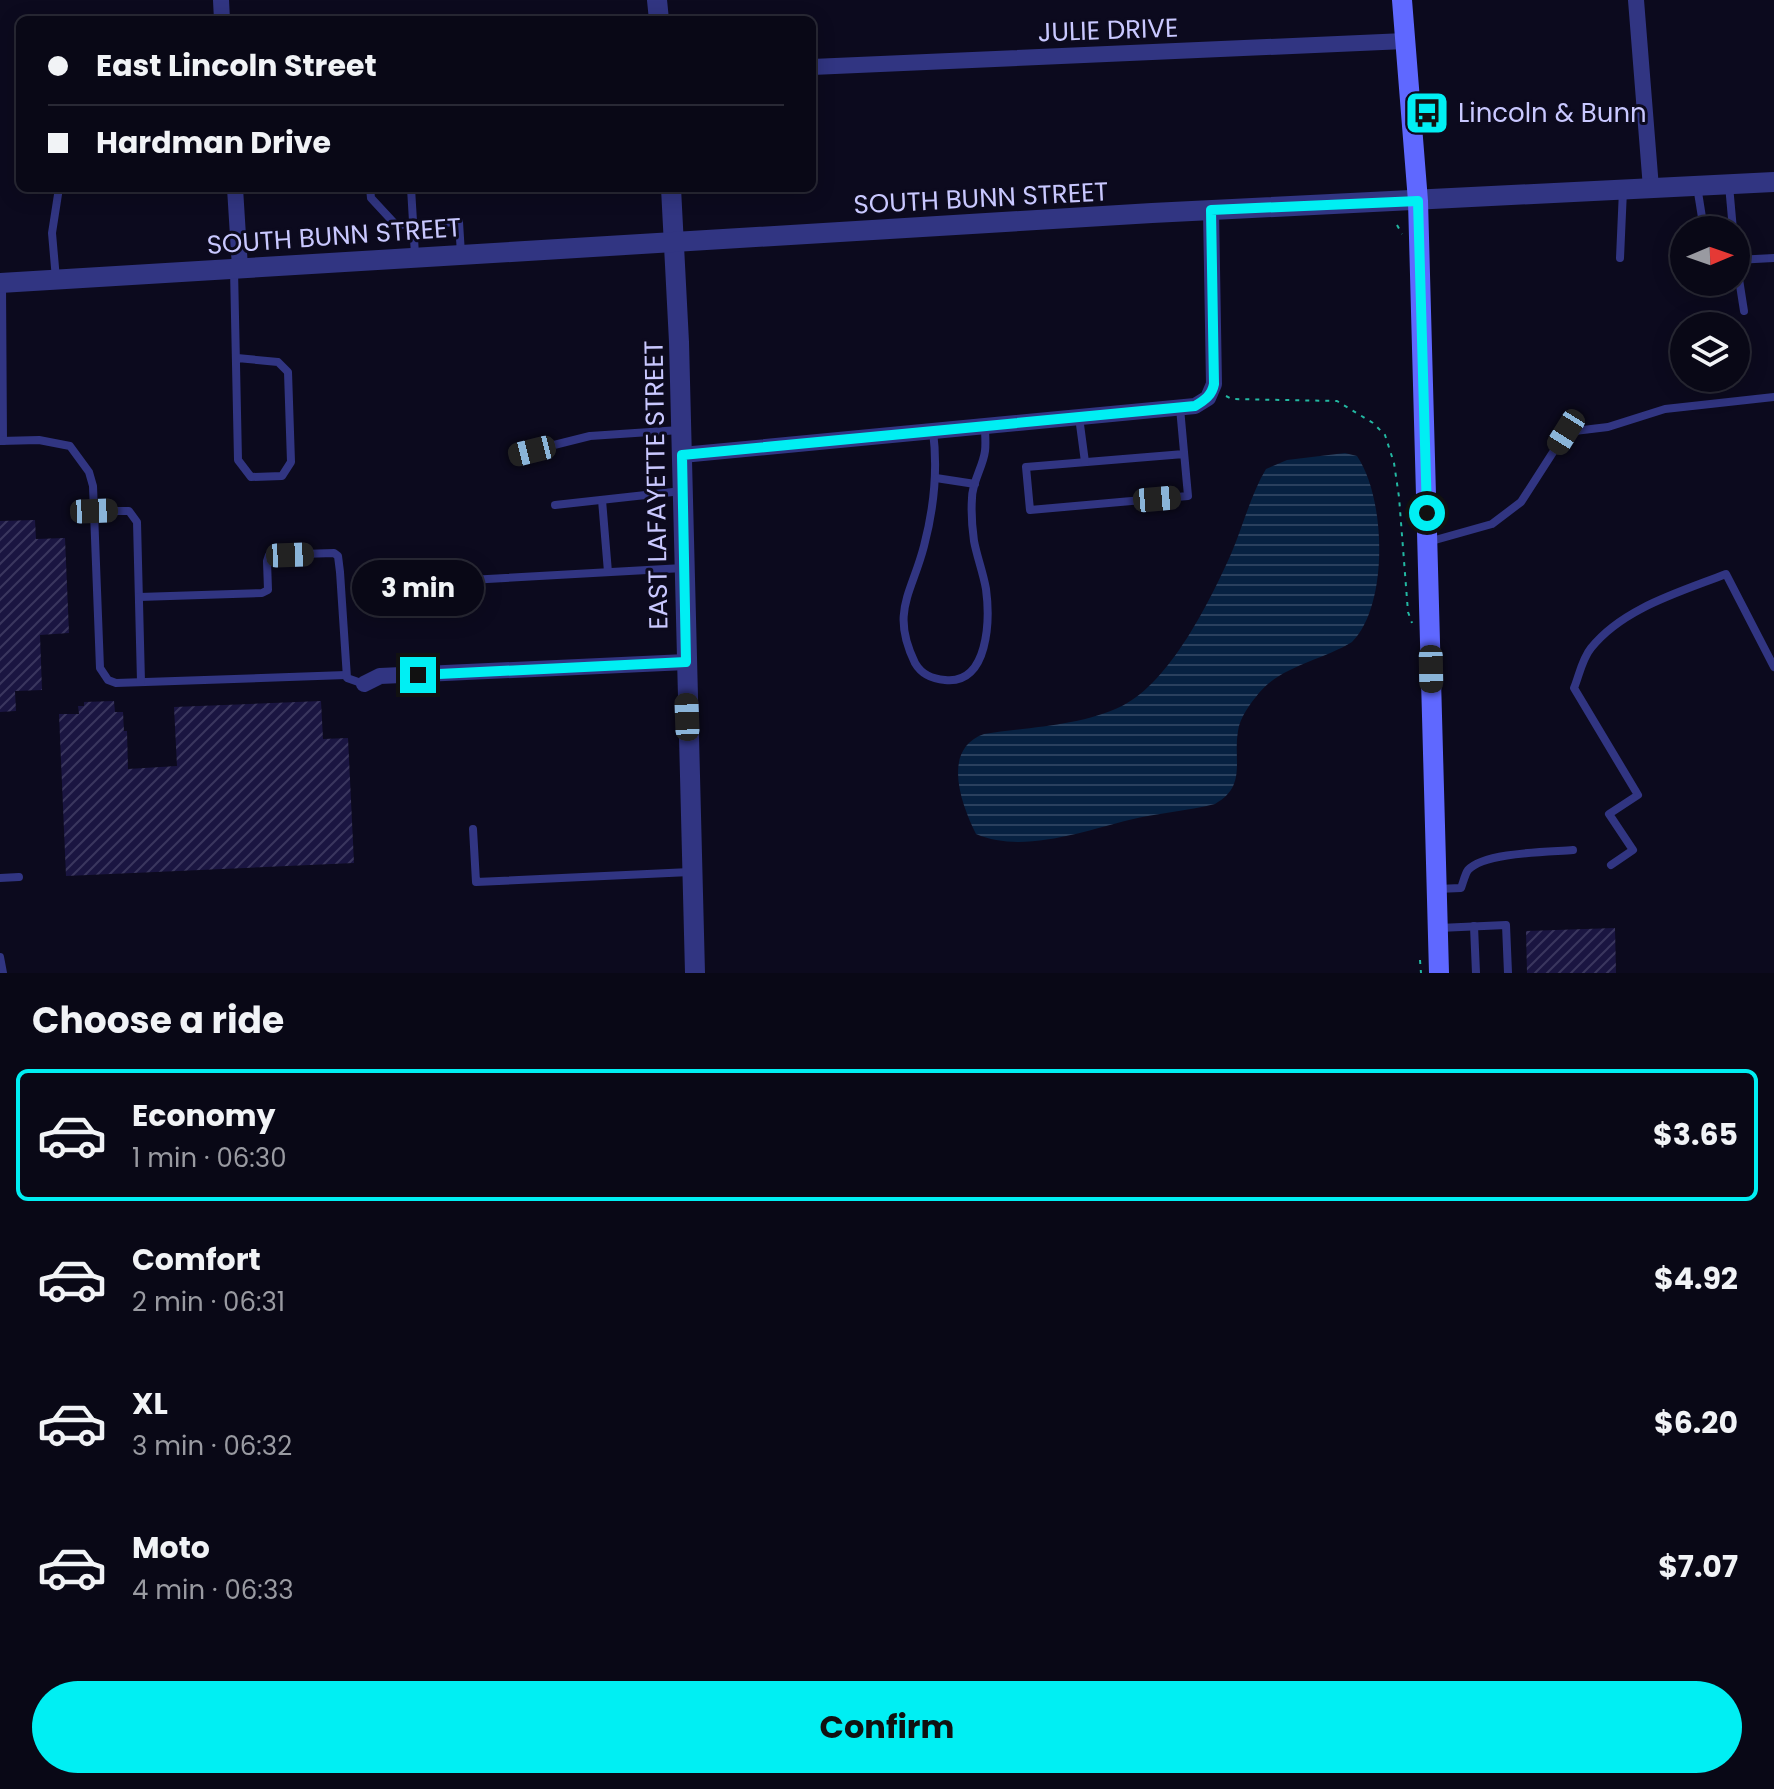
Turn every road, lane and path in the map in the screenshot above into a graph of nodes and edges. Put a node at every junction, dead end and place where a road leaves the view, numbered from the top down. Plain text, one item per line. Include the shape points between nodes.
1 (1402, 0) edge
2 (1636, 0) edge
3 (1405, 41) junction
4 (816, 67) edge
5 (1774, 182) edge
6 (1729, 184) junction
7 (1697, 186) junction
8 (1651, 188) junction
9 (1623, 189) junction
10 (58, 192) edge
11 (235, 192) edge
12 (370, 192) edge
13 (411, 192) edge
14 (671, 192) edge
15 (1418, 201) junction
16 (1211, 210) junction
17 (1702, 216) edge
18 (1732, 216) edge
19 (414, 225) junction
20 (675, 242) junction
21 (461, 254) junction
22 (416, 257) junction
23 (1620, 258) dead end
24 (1774, 258) edge
25 (1750, 259) edge
26 (237, 268) junction
27 (56, 280) junction
28 (1, 283) edge
29 (1742, 296) edge
30 (1744, 311) dead end
31 (237, 358) junction
32 (1210, 394) junction
33 (1774, 397) edge
34 (1179, 407) junction
35 (1079, 417) junction
36 (985, 426) junction
37 (681, 430) junction
38 (933, 431) junction
39 (2, 441) edge
40 (1184, 454) junction
41 (514, 455) dead end
42 (682, 455) junction
43 (1085, 462) junction
44 (936, 478) junction
45 (975, 484) junction
46 (682, 491) junction
47 (602, 500) junction
48 (555, 505) dead end
49 (94, 511) junction
50 (1427, 542) junction
51 (684, 567) junction
52 (608, 572) junction
53 (397, 584) dead end
54 (139, 597) junction
55 (1412, 624) dead end
56 (686, 662) junction
57 (1774, 667) edge
58 (346, 675) junction
59 (141, 682) junction
60 (364, 684) joint
61 (473, 829) dead end
62 (1573, 850) dead end
63 (1611, 865) dead end
64 (692, 872) junction
65 (19, 877) dead end
66 (0, 878) edge
67 (1437, 889) junction
68 (1474, 926) junction
69 (1438, 928) junction
70 (0, 957) edge
71 (3, 973) edge
72 (695, 973) edge
73 (1439, 973) edge
74 (1476, 973) edge
75 (1508, 973) edge

1 - 3 main road
2 - 8 street
3 - 4 street, JULIE DRIVE
3 - 15 main road
5 - 6 street, SOUTH BUNN STREET
6 - 7 street, SOUTH BUNN STREET
6 - 18 lane
7 - 8 street, SOUTH BUNN STREET
7 - 17 lane
8 - 9 street, SOUTH BUNN STREET
9 - 15 street, SOUTH BUNN STREET
9 - 23 lane
10 - 27 lane via 52,233
11 - 26 street
12 - 19 lane via 396,225
13 - 19 lane
14 - 20 street, EAST LAFAYETTE STREET
15 - 16 street, SOUTH BUNN STREET
15 - 50 main road
16 - 20 street, SOUTH BUNN STREET
16 - 32 street
19 - 21 lane via 459,222
19 - 22 lane
20 - 21 street, SOUTH BUNN STREET
20 - 37 street, EAST LAFAYETTE STREET
21 - 22 street, SOUTH BUNN STREET
22 - 26 street, SOUTH BUNN STREET
24 - 25 lane
26 - 27 street, SOUTH BUNN STREET
26 - 31 lane
27 - 28 street, SOUTH BUNN STREET
28 - 39 lane
29 - 30 lane
31 - 31 lane via 238,460 251,477 282,476 291,462 288,372 278,362
32 - 34 street via 1195,406
32 - 55 path via 1337,401 1385,435 1399,497
33 - 50 lane via 1665,409 1608,427 1566,432 1521,502 1492,524
34 - 35 street
34 - 40 lane
35 - 36 street
35 - 43 lane
36 - 38 street
36 - 45 lane via 985,453
37 - 41 lane via 590,436
37 - 42 street, EAST LAFAYETTE STREET
38 - 42 street
38 - 44 lane
39 - 49 lane via 70,446 89,472
40 - 43 lane
40 - 43 lane via 1188,496 1030,510 1026,467
42 - 46 street, EAST LAFAYETTE STREET
44 - 45 lane
44 - 45 lane via 903,621 916,666 934,679 968,677 980,660 987,608 975,542
46 - 47 lane
46 - 51 street, EAST LAFAYETTE STREET
47 - 48 lane
47 - 52 lane
49 - 54 lane via 129,511 137,522
49 - 59 lane via 100,668 116,683
50 - 67 main road
51 - 52 lane
51 - 56 street, EAST LAFAYETTE STREET
52 - 53 lane
54 - 58 lane via 262,593 268,590 269,555 334,553 340,572
54 - 59 lane
56 - 60 street via 380,676
56 - 64 street, EAST LAFAYETTE STREET
57 - 63 lane via 1726,574 1640,610 1589,650 1574,688 1638,795 1609,814 1633,850
58 - 59 lane
58 - 60 lane
61 - 64 lane via 476,882
62 - 67 lane via 1484,861 1468,870 1461,888
64 - 72 street, EAST LAFAYETTE STREET
65 - 66 lane
67 - 69 main road
68 - 69 lane
68 - 74 lane
68 - 75 lane via 1506,925
69 - 73 main road
70 - 71 lane

